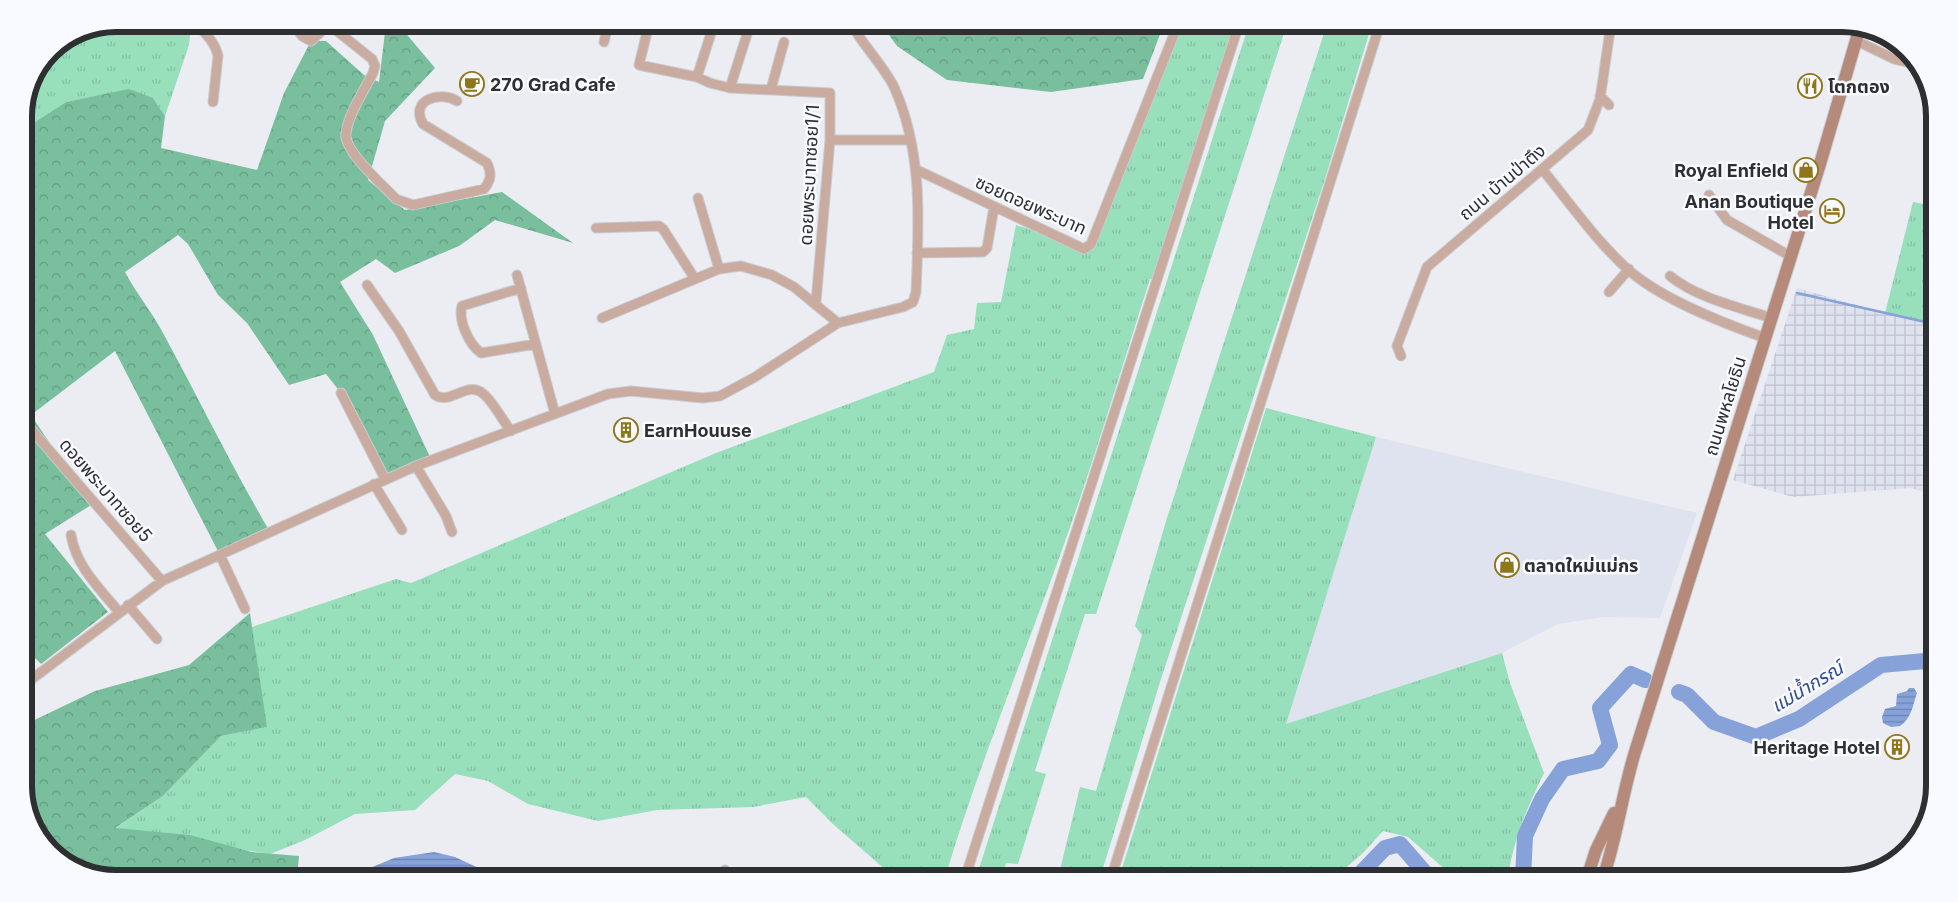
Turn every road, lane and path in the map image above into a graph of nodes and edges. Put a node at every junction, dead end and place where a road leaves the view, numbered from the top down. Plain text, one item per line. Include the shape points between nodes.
1 (204, 32) edge
2 (299, 32) edge
3 (321, 32) edge
4 (338, 32) edge
5 (606, 32) edge
6 (647, 32) edge
7 (711, 32) edge
8 (748, 32) edge
9 (857, 32) edge
10 (1175, 32) edge
11 (1235, 32) edge
12 (1377, 32) edge
13 (1610, 32) edge
14 (1858, 34) edge
15 (1856, 41) junction
16 (604, 42) dead end
17 (784, 42) dead end
18 (1906, 62) edge
19 (697, 76) junction
20 (730, 88) junction
21 (771, 89) junction
22 (1600, 96) junction
23 (457, 101) dead end
24 (213, 102) dead end
25 (1609, 105) dead end
26 (830, 140) junction
27 (910, 140) junction
28 (1542, 169) junction
29 (918, 170) junction
30 (1708, 195) dead end
31 (698, 198) dead end
32 (994, 207) junction
33 (596, 228) dead end
34 (917, 253) junction
35 (1790, 256) junction
36 (719, 269) junction
37 (1630, 271) junction
38 (517, 275) dead end
39 (1670, 276) dead end
40 (695, 279) junction
41 (367, 285) dead end
42 (520, 288) junction
43 (1609, 292) dead end
44 (816, 302) junction
45 (602, 318) dead end
46 (1771, 318) junction
47 (838, 322) junction
48 (1765, 338) junction
49 (536, 344) junction
50 (1401, 356) dead end
51 (341, 393) dead end
52 (555, 414) junction
53 (511, 430) junction
54 (33, 431) edge
55 (416, 466) junction
56 (385, 479) junction
57 (374, 484) junction
58 (402, 530) dead end
59 (452, 532) dead end
60 (71, 535) dead end
61 (220, 555) junction
62 (162, 581) junction
63 (128, 605) junction
64 (245, 609) dead end
65 (119, 612) junction
66 (157, 639) dead end
67 (33, 678) edge
68 (1622, 795) junction
69 (968, 870) edge
70 (1114, 870) edge
71 (1590, 870) edge
72 (1606, 870) edge

1 - 24 street via 212,40 218,56
2 - 3 street via 311,41
4 - 23 street via 372,59 375,66 346,129 347,142 361,161 404,204 413,205 484,189 490,182 491,172 487,163 423,124 419,116 421,104 427,101 447,96
5 - 16 street
6 - 19 street, ดอยพระบาทซอย1/1 via 639,65
7 - 19 street
8 - 20 street
9 - 27 street via 894,86
10 - 32 street, ซอยดอยพระบาท via 1090,244 1084,249 1075,247
11 - 69 street
12 - 70 street
13 - 22 street, ถนน บ้านป่าตึง
14 - 15 main road, ถนนพหลโยธิน
15 - 18 street
15 - 35 main road, ถนนพหลโยธิน
17 - 21 street
19 - 20 street, ดอยพระบาทซอย1/1
20 - 21 street, ดอยพระบาทซอย1/1
21 - 26 street, ดอยพระบาทซอย1/1 via 830,93
22 - 25 street
22 - 28 street, ถนน บ้านป่าตึง via 1588,130
26 - 27 street
26 - 44 street, ดอยพระบาทซอย1/1
27 - 29 street
28 - 37 street
28 - 50 street, ถนน บ้านป่าตึง via 1427,267 1397,346
29 - 32 street, ซอยดอยพระบาท
29 - 34 street
30 - 35 street via 1727,220
31 - 36 street
32 - 34 street via 987,248 983,252
33 - 40 street via 659,226
34 - 47 street via 913,302
35 - 46 main road, ถนนพหลโยธิน
36 - 40 street
36 - 44 street via 741,266 759,270
37 - 43 street
37 - 48 street via 1681,304
38 - 42 street
39 - 46 street via 1680,284 1723,302
40 - 45 street
41 - 53 street via 399,331 435,395 446,398 472,390 481,392
42 - 49 street
42 - 49 street via 462,306 461,320 475,348 481,353
44 - 47 street
46 - 48 main road, ถนนพหลโยธิน
47 - 52 street via 720,396 703,398 631,391 608,394
48 - 68 main road, ถนนพหลโยธิน
49 - 52 street
51 - 56 street
52 - 53 street
53 - 55 street
54 - 62 street, ดอยพระบาทซอย5
55 - 56 street
55 - 59 street
56 - 57 street
57 - 58 street
57 - 61 street
60 - 65 street via 77,558
61 - 62 street
61 - 64 street
62 - 63 street
63 - 65 street
63 - 66 street
65 - 67 street
68 - 71 main road, ถนนพหลโยธิน
68 - 72 main road, ถนนพหลโยธิน

